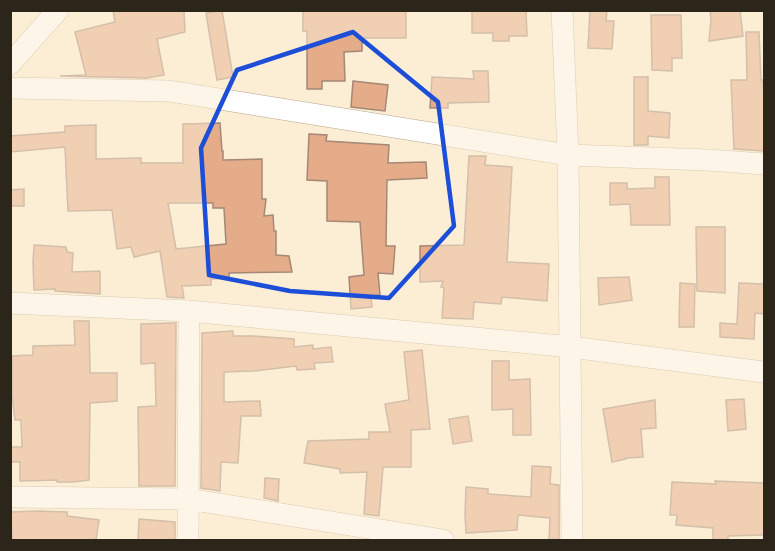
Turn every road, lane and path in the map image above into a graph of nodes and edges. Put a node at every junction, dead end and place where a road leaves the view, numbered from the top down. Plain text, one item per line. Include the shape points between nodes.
1 (58, 10) edge
2 (562, 10) edge
3 (10, 63) edge
4 (10, 88) edge
5 (568, 155) junction
6 (765, 164) edge
7 (10, 303) edge
8 (189, 311) junction
9 (571, 347) junction
10 (765, 372) edge
11 (10, 497) edge
12 (188, 499) junction
13 (188, 540) edge
14 (443, 540) edge
15 (572, 540) edge

1 - 3 street
2 - 5 street
4 - 5 street via 169,91
5 - 6 street
5 - 9 street
7 - 8 street
8 - 9 street
8 - 12 street
9 - 10 street
9 - 15 street
11 - 12 street
12 - 13 street
12 - 14 street

